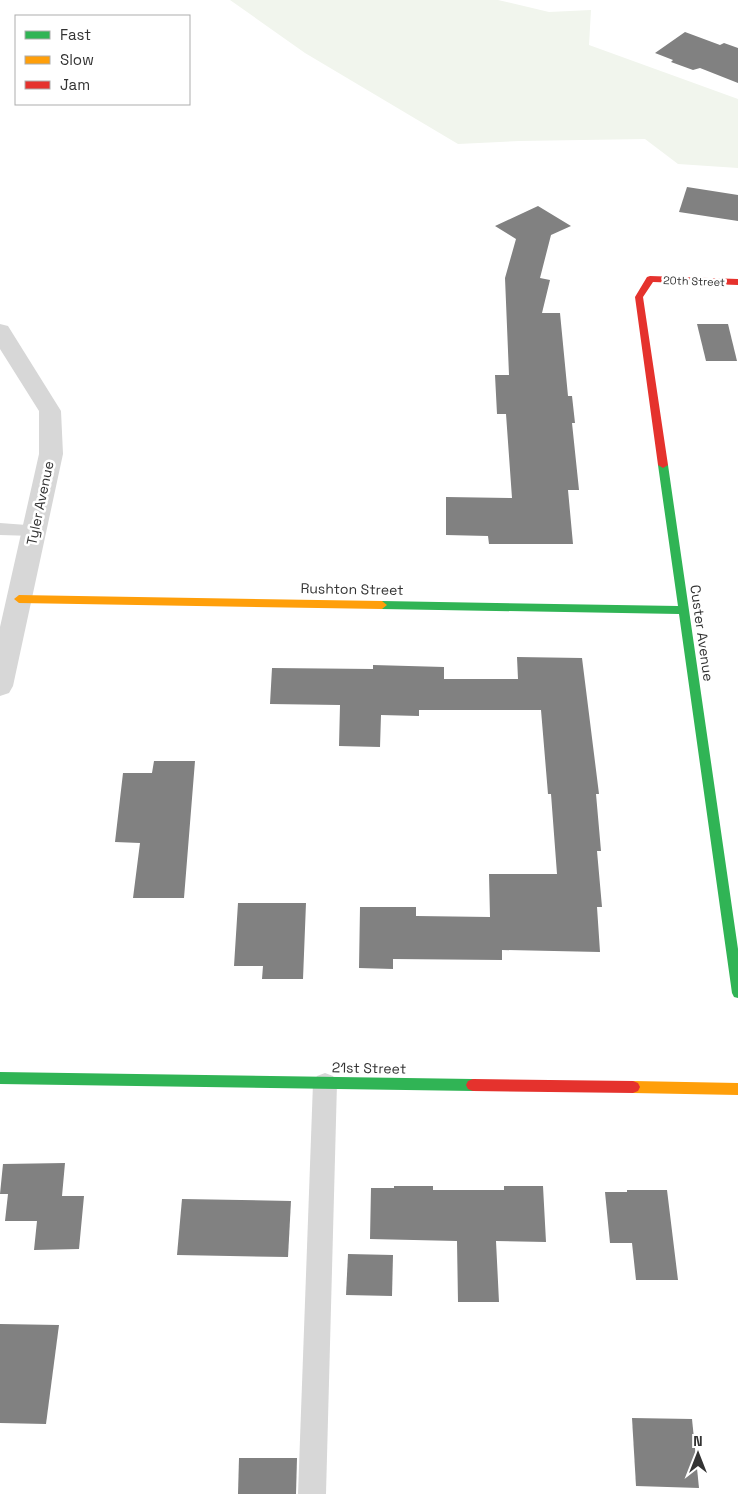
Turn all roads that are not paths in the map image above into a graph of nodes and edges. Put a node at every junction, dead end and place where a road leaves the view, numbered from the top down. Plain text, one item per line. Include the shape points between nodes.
1 (650, 279) joint
2 (738, 282) edge
3 (0, 331) edge
4 (0, 529) edge
5 (34, 530) junction
6 (20, 599) junction
7 (684, 610) junction
8 (0, 686) edge
9 (738, 994) edge
10 (0, 1078) edge
11 (325, 1083) junction
12 (738, 1089) edge
13 (312, 1494) edge

1 - 2 street, 20th Street
1 - 7 street, Custer Avenue via 639,297
3 - 5 street, Tyler Avenue via 50,411 51,454
4 - 5 lane
5 - 6 street, Tyler Avenue
6 - 7 street, Rushton Street
6 - 8 street, Tyler Avenue
7 - 9 street, Custer Avenue
10 - 11 street, 21st Street
11 - 12 street, 21st Street
11 - 13 lane

